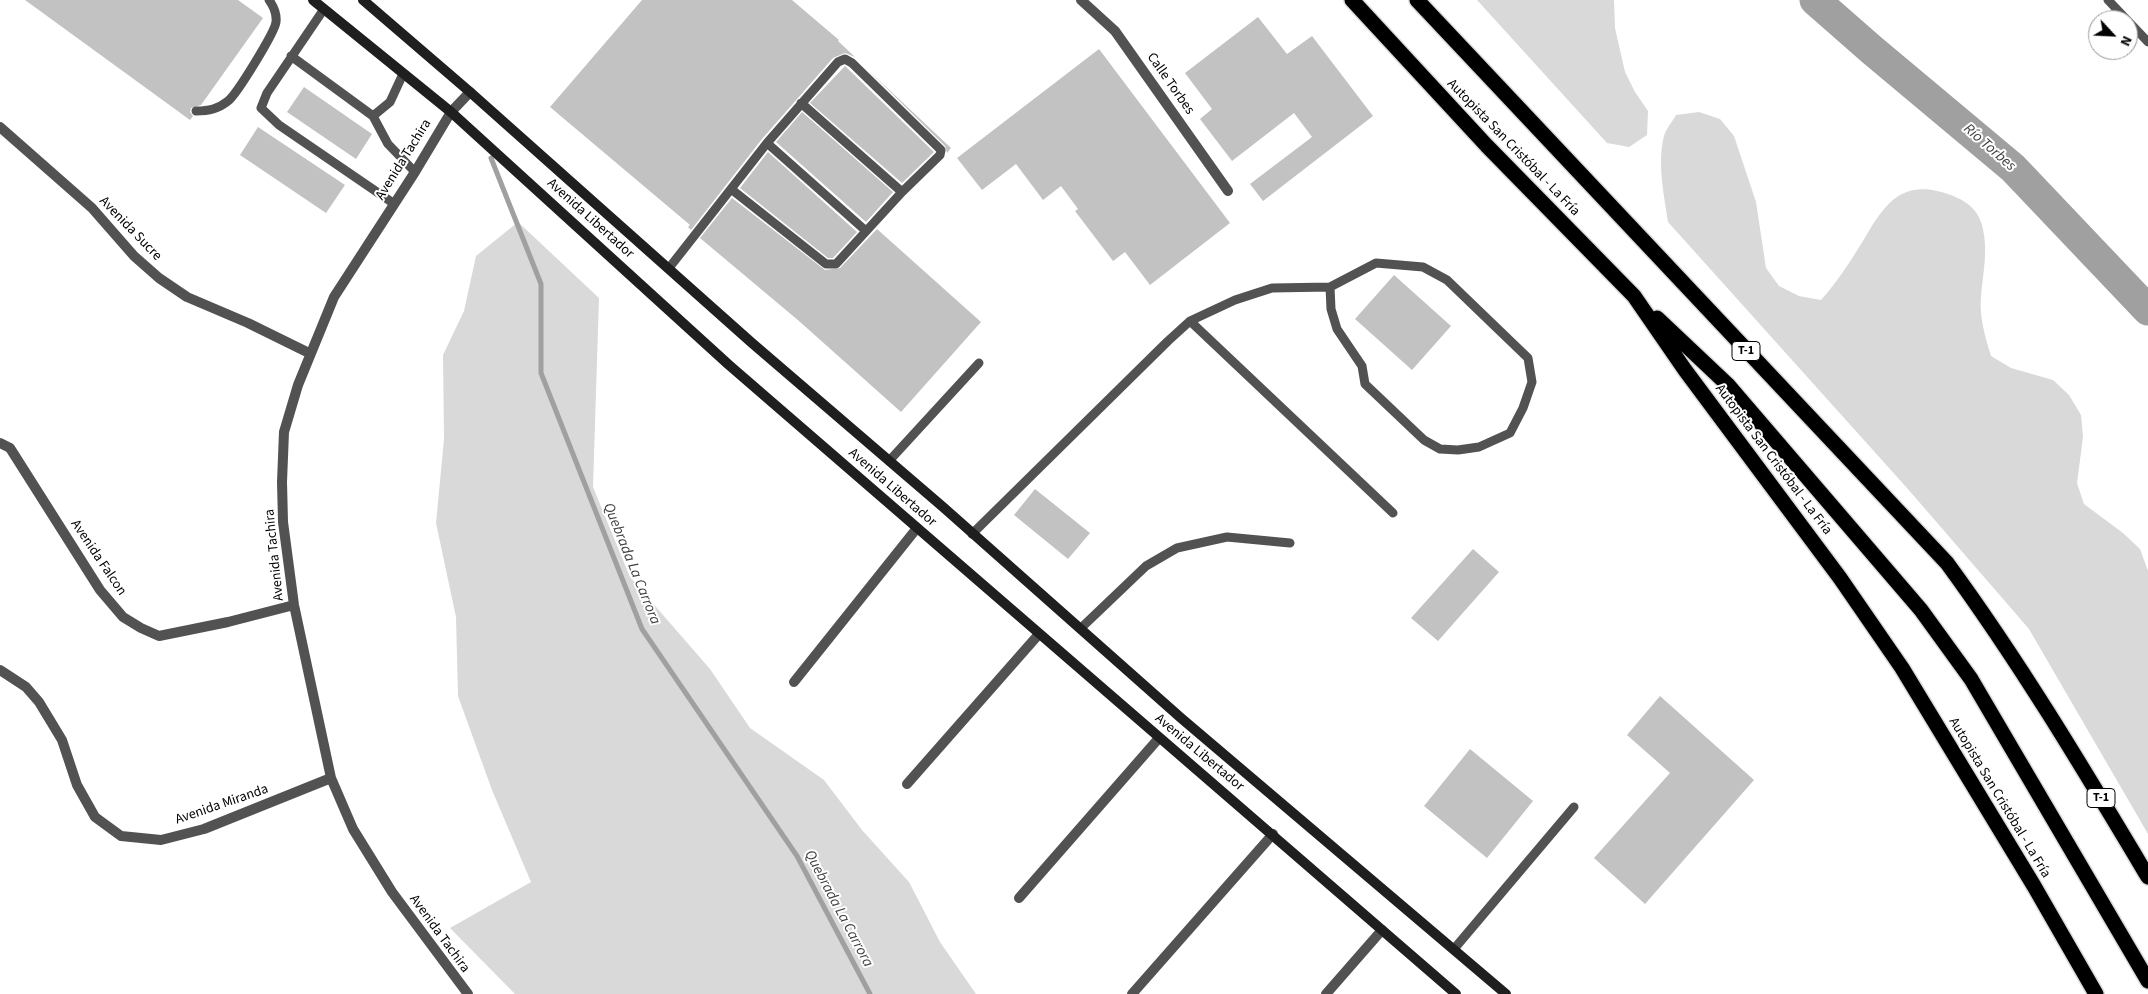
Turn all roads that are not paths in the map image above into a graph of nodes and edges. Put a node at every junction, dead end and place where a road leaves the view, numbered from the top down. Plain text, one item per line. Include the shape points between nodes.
1 (269, 0) edge
2 (313, 0) edge
3 (363, 0) edge
4 (1081, 0) edge
5 (1352, 0) edge
6 (1417, 0) edge
7 (2108, 0) edge
8 (324, 9) junction
9 (2118, 10) edge
10 (2138, 31) edge
11 (2148, 42) edge
12 (291, 56) junction
13 (402, 74) junction
14 (470, 92) junction
15 (801, 103) junction
16 (196, 111) dead end
17 (451, 112) junction
18 (373, 116) junction
19 (0, 127) edge
20 (767, 143) junction
21 (415, 172) junction
22 (731, 189) junction
23 (1228, 191) dead end
24 (902, 192) junction
25 (393, 203) junction
26 (866, 230) junction
27 (669, 268) junction
28 (1330, 287) junction
29 (1634, 296) junction
30 (1190, 321) junction
31 (309, 353) junction
32 (979, 363) dead end
33 (0, 443) edge
34 (889, 461) junction
35 (1393, 513) dead end
36 (917, 528) junction
37 (972, 534) junction
38 (1290, 543) dead end
39 (294, 605) junction
40 (1080, 629) junction
41 (1039, 634) junction
42 (0, 670) edge
43 (794, 682) dead end
44 (1159, 738) junction
45 (331, 778) junction
46 (906, 784) dead end
47 (1574, 807) dead end
48 (1273, 834) junction
49 (2148, 877) edge
50 (1019, 898) dead end
51 (1382, 930) junction
52 (1454, 949) junction
53 (2148, 980) edge
54 (468, 994) edge
55 (1132, 994) edge
56 (1326, 994) edge
57 (1456, 994) edge
58 (1506, 994) edge
59 (2096, 994) edge

1 - 16 lane via 276,11 276,24 230,99 210,112
2 - 8 main road, Avenida Libertador
3 - 14 main road, Avenida Libertador
4 - 23 street, Calle Torbes via 1115,31
5 - 29 highway, Autopista San Cristóbal - La Fría via 1487,146
6 - 49 highway, T-1 via 1947,564 1988,619 2053,718
7 - 9 lane
8 - 12 lane
8 - 13 main road, Avenida Libertador
10 - 11 lane
12 - 18 lane
12 - 25 lane via 261,108 279,125
13 - 17 main road, Avenida Libertador
13 - 18 lane via 390,102
14 - 17 street, Avenida Tachira
14 - 27 main road, Avenida Libertador
15 - 20 lane
15 - 24 lane
15 - 24 lane via 838,62 852,63 941,150 940,155
17 - 21 street, Avenida Tachira
17 - 36 main road, Avenida Libertador via 729,365
18 - 21 lane via 388,144
19 - 31 street, Avenida Sucre via 92,208 134,256 159,278 187,297
20 - 22 lane
20 - 26 lane
21 - 25 street, Avenida Tachira
22 - 26 lane via 826,264 836,264
22 - 27 lane
24 - 26 lane
25 - 31 street, Avenida Tachira via 334,297
27 - 34 main road, Avenida Libertador
28 - 28 lane via 1376,263 1423,267 1447,280 1528,358 1532,382 1510,433 1479,447 1458,450 1440,449 1424,440 1365,384 1362,366 1337,329 1331,309
28 - 30 lane via 1272,288 1235,300
29 - 53 highway via 1728,386 1921,610 1971,679
29 - 59 highway, Autopista San Cristóbal - La Fría via 1902,668
30 - 35 lane
30 - 37 lane
31 - 39 street, Avenida Tachira via 284,432 283,522
32 - 34 lane
33 - 39 street, Avenida Falcon via 10,448 100,590 123,617 141,628 159,636
34 - 37 main road, Avenida Libertador
36 - 41 main road, Avenida Libertador
36 - 43 street
37 - 40 main road, Avenida Libertador
38 - 40 lane via 1227,537 1177,548 1146,566
39 - 45 street, Avenida Tachira
40 - 52 main road, Avenida Libertador via 1290,812
41 - 44 main road, Avenida Libertador
41 - 46 street
42 - 45 street, Avenida Miranda via 26,687 39,702 62,740 77,785 94,817 121,836 161,840 204,830
44 - 48 main road, Avenida Libertador
44 - 50 street
45 - 54 street, Avenida Tachira via 353,829 392,892
47 - 52 lane
48 - 51 main road, Avenida Libertador
48 - 55 street
51 - 56 street
51 - 57 main road, Avenida Libertador
52 - 58 main road, Avenida Libertador

